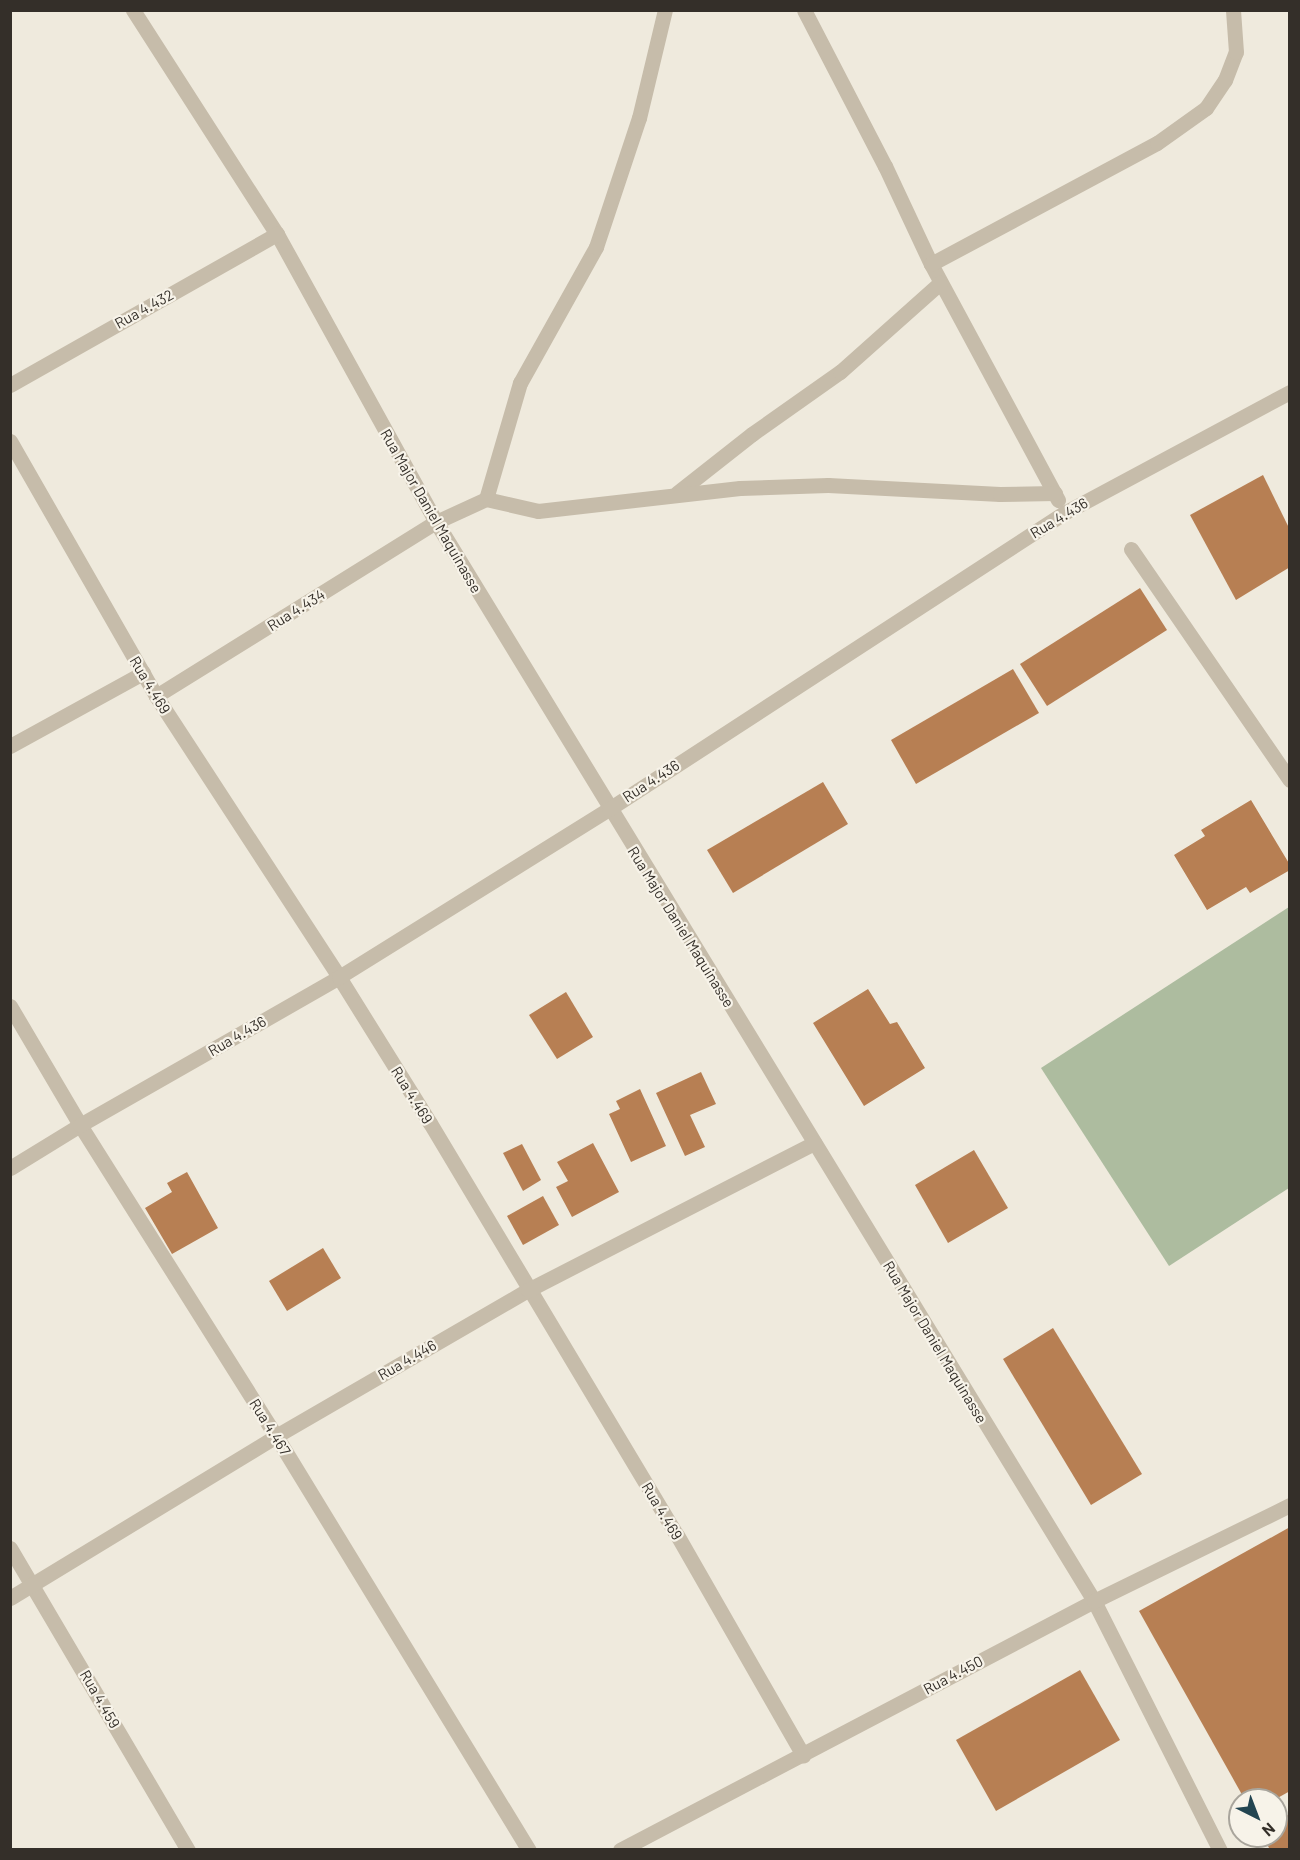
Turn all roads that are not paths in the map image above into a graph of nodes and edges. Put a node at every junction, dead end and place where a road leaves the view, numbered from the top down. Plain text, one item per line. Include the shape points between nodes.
1 (134, 10) edge
2 (665, 10) edge
3 (804, 10) edge
4 (1233, 10) edge
5 (278, 234) junction
6 (930, 264) junction
7 (940, 283) junction
8 (10, 385) edge
9 (1290, 392) edge
10 (10, 441) edge
11 (1055, 493) junction
12 (677, 494) junction
13 (486, 500) junction
14 (1064, 513) junction
15 (436, 522) junction
16 (1131, 549) dead end
17 (143, 673) junction
18 (156, 696) junction
19 (10, 746) edge
20 (1290, 780) edge
21 (609, 809) junction
22 (339, 977) junction
23 (10, 1006) edge
24 (80, 1125) junction
25 (814, 1143) junction
26 (10, 1168) edge
27 (528, 1290) junction
28 (276, 1436) junction
29 (1290, 1505) edge
30 (10, 1548) edge
31 (33, 1584) junction
32 (10, 1598) edge
33 (1094, 1601) junction
34 (803, 1755) junction
35 (188, 1850) edge
36 (529, 1850) edge
37 (620, 1850) edge
38 (1220, 1850) edge

1 - 5 street, Rua Major Daniel Maquinasse
2 - 13 street via 639,118 596,247 520,383
3 - 6 street via 885,166
4 - 6 street via 1236,52 1225,80 1206,108 1157,143
5 - 8 street, Rua 4.432
5 - 15 street, Rua Major Daniel Maquinasse
6 - 7 street
7 - 11 street
7 - 12 street via 840,372 752,434
9 - 14 street, Rua 4.436
10 - 17 street, Rua 4.469
11 - 12 street via 828,486
11 - 14 street
12 - 13 street via 538,511
13 - 15 street, Rua 4.434
14 - 21 street, Rua 4.436
15 - 18 street, Rua 4.434
15 - 21 street, Rua Major Daniel Maquinasse
16 - 20 street
17 - 18 street, Rua 4.469
17 - 19 street
18 - 22 street, Rua 4.469
21 - 22 street, Rua 4.436
21 - 25 street, Rua Major Daniel Maquinasse
22 - 24 street, Rua 4.436
22 - 27 street, Rua 4.469
23 - 24 street, Rua 4.467
24 - 26 street, Rua 4.436
24 - 28 street, Rua 4.467
25 - 27 street, Rua 4.446
25 - 33 street, Rua Major Daniel Maquinasse
27 - 28 street, Rua 4.446
27 - 34 street, Rua 4.469 via 677,1535
28 - 31 street, Rua 4.446
28 - 36 street, Rua 4.467
29 - 33 street, Rua 4.450
30 - 31 street, Rua 4.459
31 - 32 street, Rua 4.446
31 - 35 street, Rua 4.459
33 - 34 street, Rua 4.450
33 - 38 street, Rua Major Daniel Maquinasse
34 - 37 street, Rua 4.450

